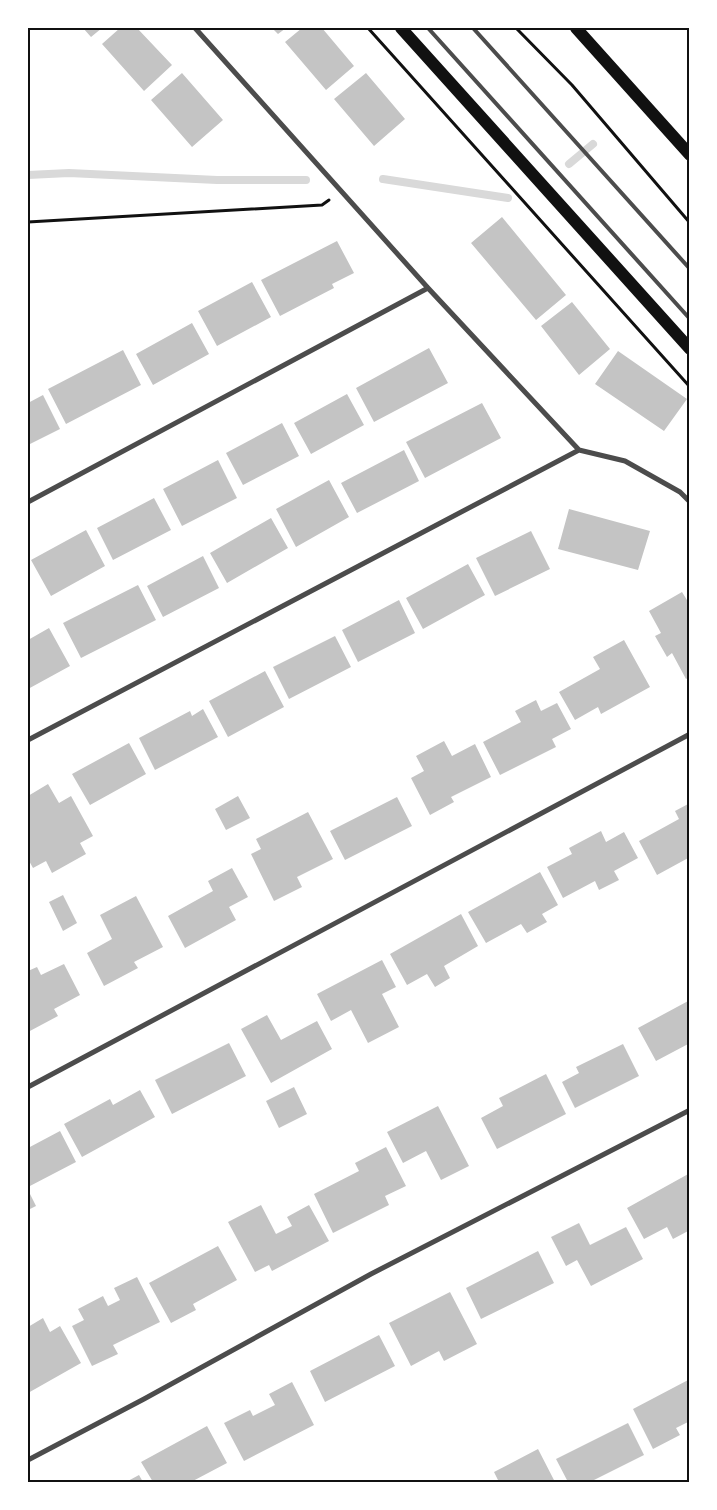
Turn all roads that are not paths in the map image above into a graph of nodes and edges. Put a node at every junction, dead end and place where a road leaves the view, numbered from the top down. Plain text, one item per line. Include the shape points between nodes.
1 (195, 28) edge
2 (401, 28) edge
3 (428, 28) edge
4 (473, 28) edge
5 (576, 28) edge
6 (690, 155) edge
7 (690, 269) edge
8 (428, 288) junction
9 (690, 319) edge
10 (690, 349) edge
11 (579, 450) junction
12 (28, 502) edge
13 (690, 502) edge
14 (690, 734) edge
15 (28, 740) edge
16 (28, 1087) edge
17 (690, 1110) edge
18 (28, 1460) edge

1 - 8 street
2 - 10 main road
3 - 9 lane
4 - 7 lane
5 - 6 main road
8 - 11 street
8 - 12 street
11 - 13 street via 625,461 680,492
11 - 15 street
14 - 16 street
17 - 18 street via 371,1274

